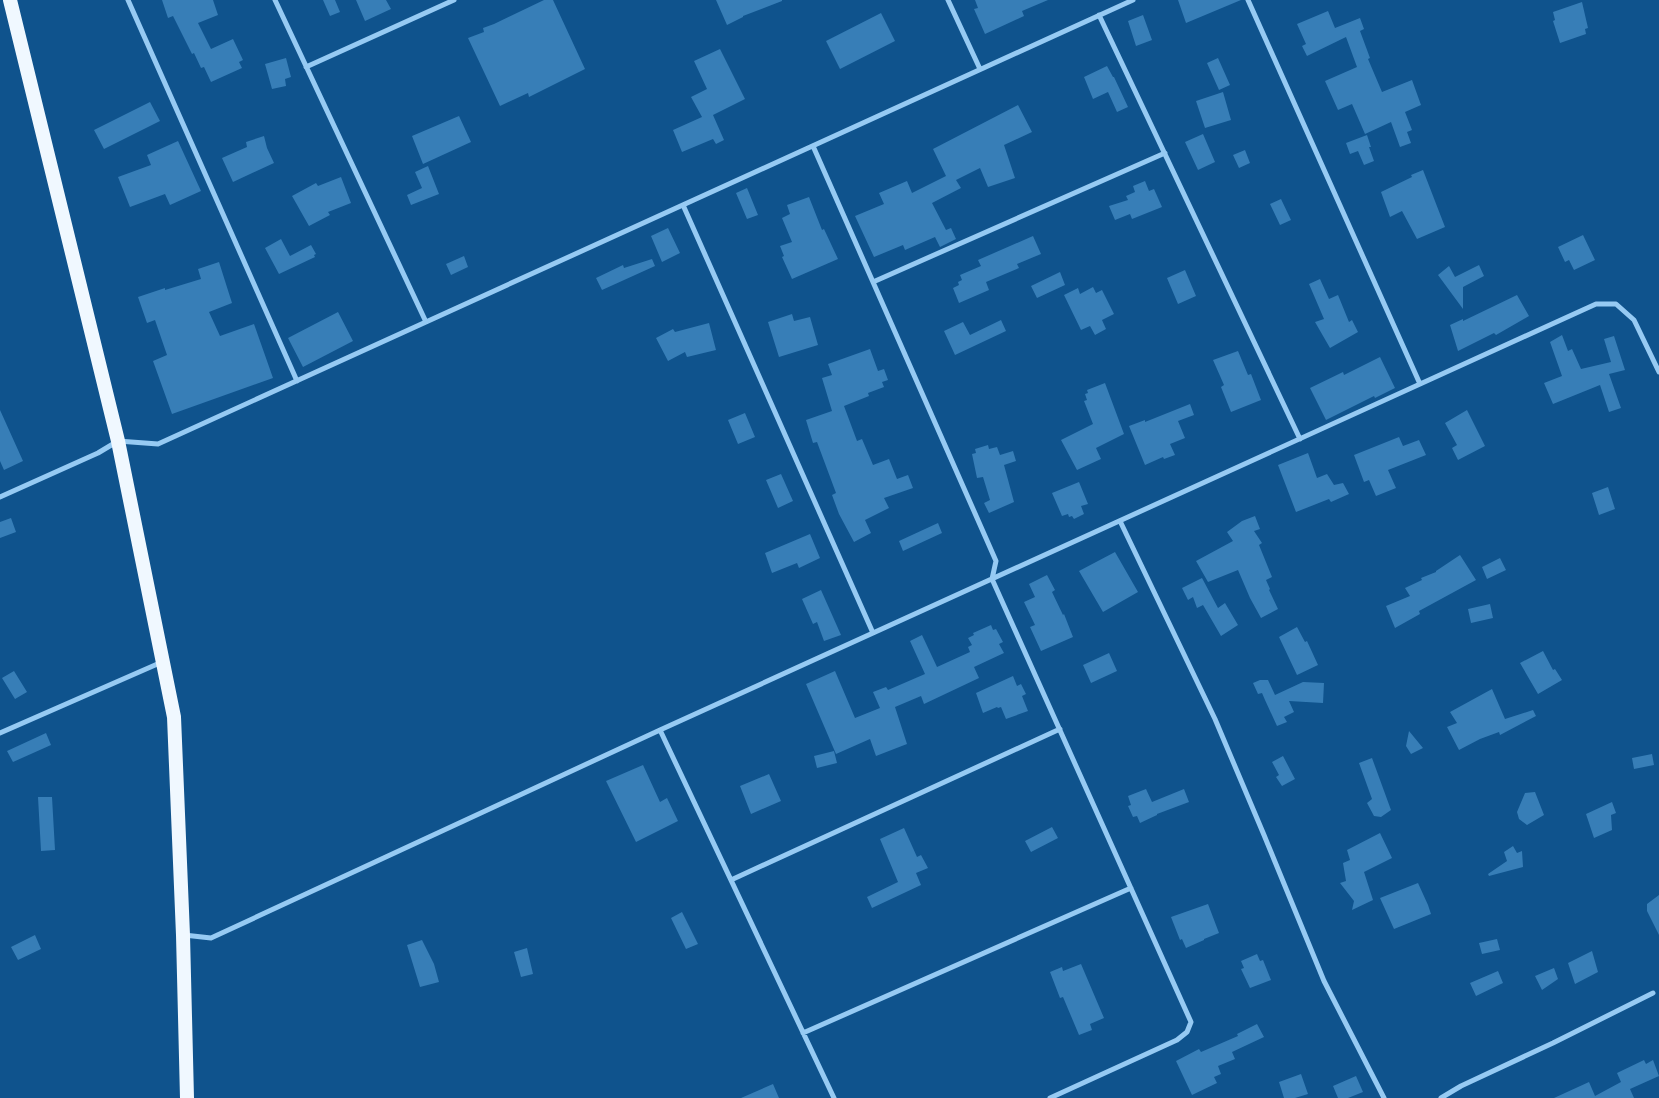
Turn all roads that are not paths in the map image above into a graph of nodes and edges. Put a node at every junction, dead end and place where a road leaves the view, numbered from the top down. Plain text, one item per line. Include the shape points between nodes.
1 (128, 0) edge
2 (275, 0) edge
3 (454, 0) edge
4 (948, 0) edge
5 (1133, 0) edge
6 (1248, 0) edge
7 (12, 2) edge
8 (1099, 15) junction
9 (306, 67) junction
10 (980, 69) junction
11 (813, 146) junction
12 (1165, 154) junction
13 (683, 205) junction
14 (873, 282) junction
15 (426, 322) junction
16 (1659, 372) edge
17 (297, 381) junction
18 (1420, 384) junction
19 (1300, 439) junction
20 (118, 441) junction
21 (0, 497) edge
22 (1120, 521) junction
23 (992, 579) junction
24 (873, 633) junction
25 (163, 662) junction
26 (1060, 729) junction
27 (660, 730) junction
28 (0, 733) edge
29 (731, 880) junction
30 (1131, 888) junction
31 (183, 935) junction
32 (1653, 993) dead end
33 (803, 1033) junction
34 (187, 1098) edge
35 (834, 1098) edge
36 (1050, 1098) edge
37 (1384, 1098) edge
38 (1441, 1098) edge

1 - 17 street
2 - 9 street
3 - 9 street
4 - 10 street
5 - 8 street
6 - 18 street
7 - 20 highway
8 - 10 street
8 - 12 street
9 - 15 street
10 - 11 street
11 - 13 street
11 - 14 street
12 - 14 street
12 - 19 street
13 - 15 street
13 - 24 street
14 - 23 street via 996,561
15 - 17 street
16 - 18 street via 1634,320 1616,304 1596,304
17 - 20 street via 158,444
18 - 19 street
19 - 22 street
20 - 21 street
20 - 25 highway
22 - 23 street
22 - 37 street via 1215,719 1324,981
23 - 24 street
23 - 26 street
24 - 27 street
25 - 28 street
25 - 31 highway via 174,718
26 - 29 street
26 - 30 street
27 - 29 street
27 - 31 street via 211,938
29 - 33 street
30 - 33 street
30 - 36 street via 1191,1022 1187,1032 1177,1040
31 - 34 highway
32 - 38 street
33 - 35 street

